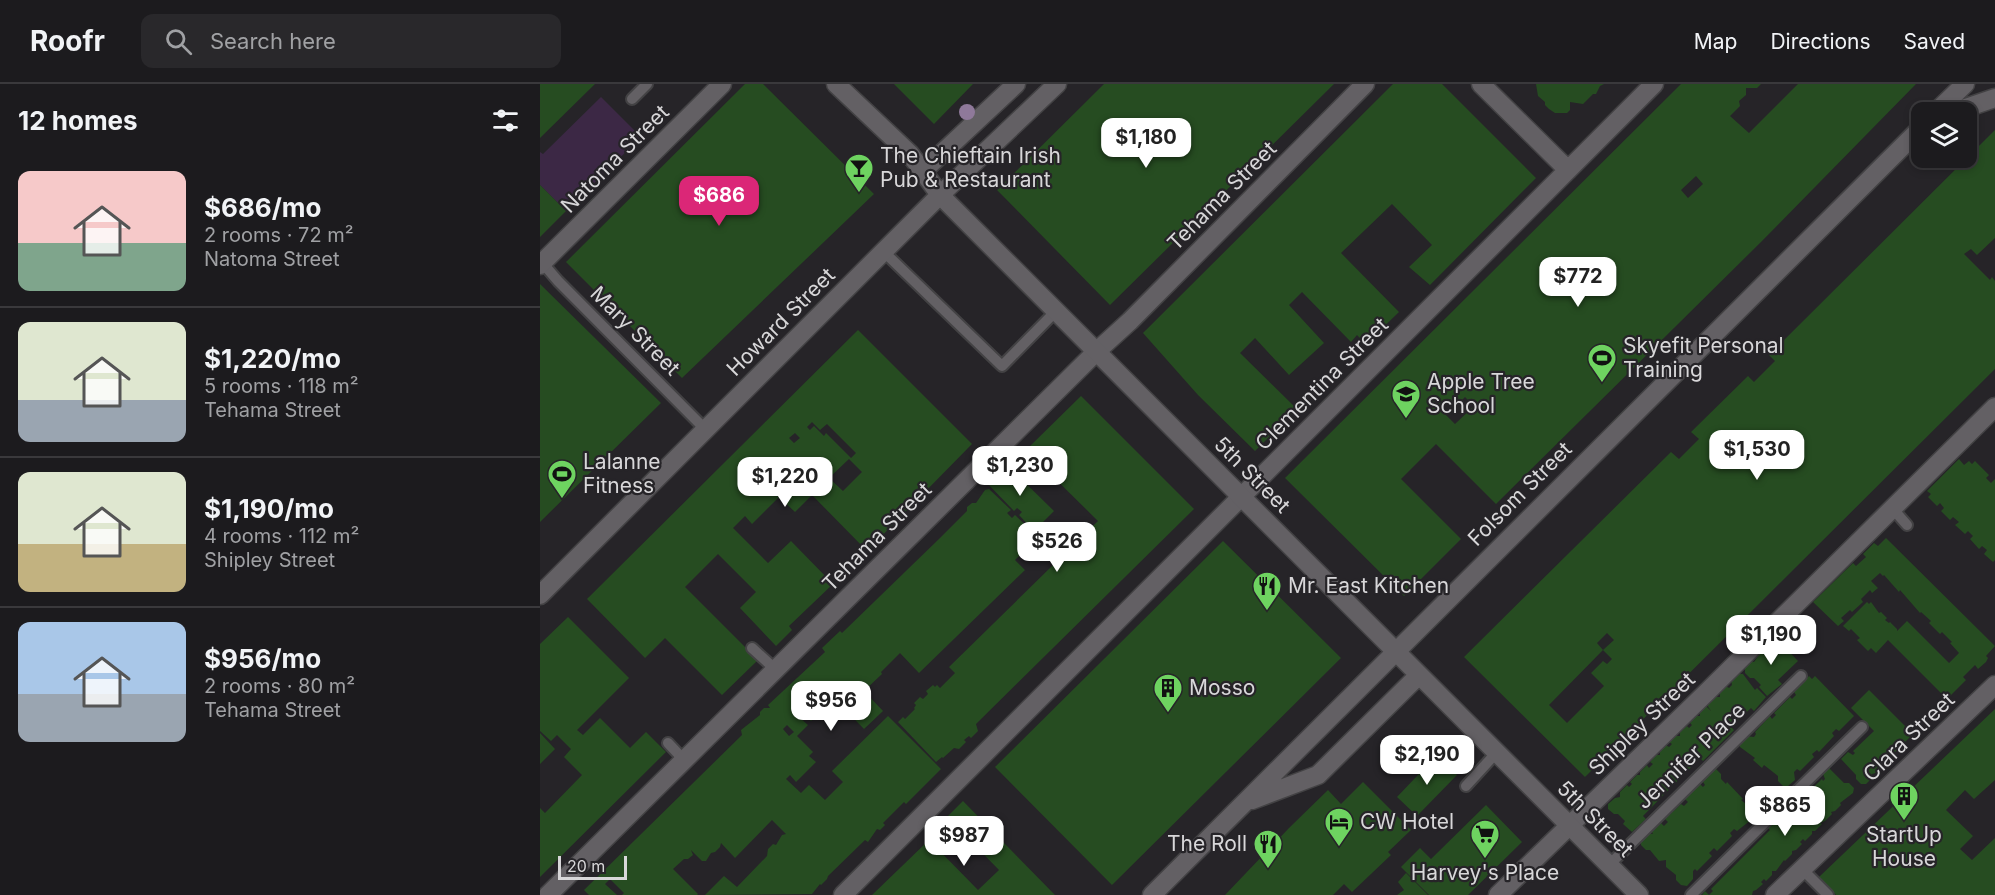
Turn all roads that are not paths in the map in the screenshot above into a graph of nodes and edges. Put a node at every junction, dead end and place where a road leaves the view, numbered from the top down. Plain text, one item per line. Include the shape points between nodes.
1 (647, 84) edge
2 (722, 84) edge
3 (836, 84) edge
4 (1016, 84) edge
5 (1057, 84) edge
6 (1365, 84) edge
7 (1481, 84) edge
8 (1654, 84) edge
9 (1965, 84) edge
10 (1995, 98) edge
11 (632, 99) dead end
12 (1946, 102) edge
13 (1977, 104) edge
14 (1911, 138) edge
15 (1568, 170) junction
16 (923, 171) junction
17 (940, 195) junction
18 (884, 252) junction
19 (541, 262) edge
20 (1056, 311) junction
21 (1097, 351) junction
22 (1995, 407) edge
23 (705, 429) junction
24 (1242, 497) junction
25 (1893, 509) junction
26 (1907, 525) dead end
27 (540, 595) edge
28 (752, 648) dead end
29 (1395, 652) junction
30 (775, 669) junction
31 (1419, 675) junction
32 (1801, 676) dead end
33 (1995, 686) edge
34 (1862, 727) dead end
35 (668, 743) dead end
36 (1497, 752) junction
37 (684, 760) junction
38 (1466, 786) dead end
39 (1244, 803) junction
40 (1569, 824) junction
41 (1609, 865) junction
42 (1802, 869) junction
43 (548, 895) edge
44 (843, 895) edge
45 (1152, 895) edge
46 (1498, 895) edge
47 (1639, 895) edge
48 (1691, 895) edge
49 (1775, 895) edge
50 (1828, 895) edge

1 - 11 lane
2 - 19 street, Natoma Street
3 - 16 street, 5th Street
4 - 16 street
5 - 17 street, Howard Street
6 - 21 street, Tehama Street
7 - 15 street
8 - 15 street, Clementina Street
9 - 12 street
10 - 13 street
14 - 29 street, Folsom Street
15 - 24 street, Clementina Street
16 - 17 street, 5th Street
17 - 18 street, Howard Street
17 - 20 street, 5th Street
18 - 20 lane via 1002,366
18 - 23 street, Howard Street
19 - 23 lane, Mary Street
20 - 21 street, 5th Street
21 - 24 street, 5th Street
21 - 30 street, Tehama Street
22 - 25 street, Shipley Street
23 - 27 street, Howard Street
24 - 29 street, 5th Street
24 - 44 street, Clementina Street
25 - 26 lane
25 - 40 street, Shipley Street
28 - 30 lane
29 - 31 street, 5th Street
29 - 39 street, Folsom Street
30 - 37 street, Tehama Street
31 - 36 street, 5th Street
31 - 39 street via 1318,776
32 - 41 lane, Jennifer Place
33 - 42 street, Clara Street
34 - 48 lane
35 - 37 lane
36 - 38 lane
36 - 40 street, 5th Street
37 - 43 street, Tehama Street
39 - 45 street, Folsom Street
40 - 41 street, 5th Street
40 - 46 street, Shipley Street
41 - 47 street, 5th Street
42 - 49 street, Clara Street
42 - 50 lane

